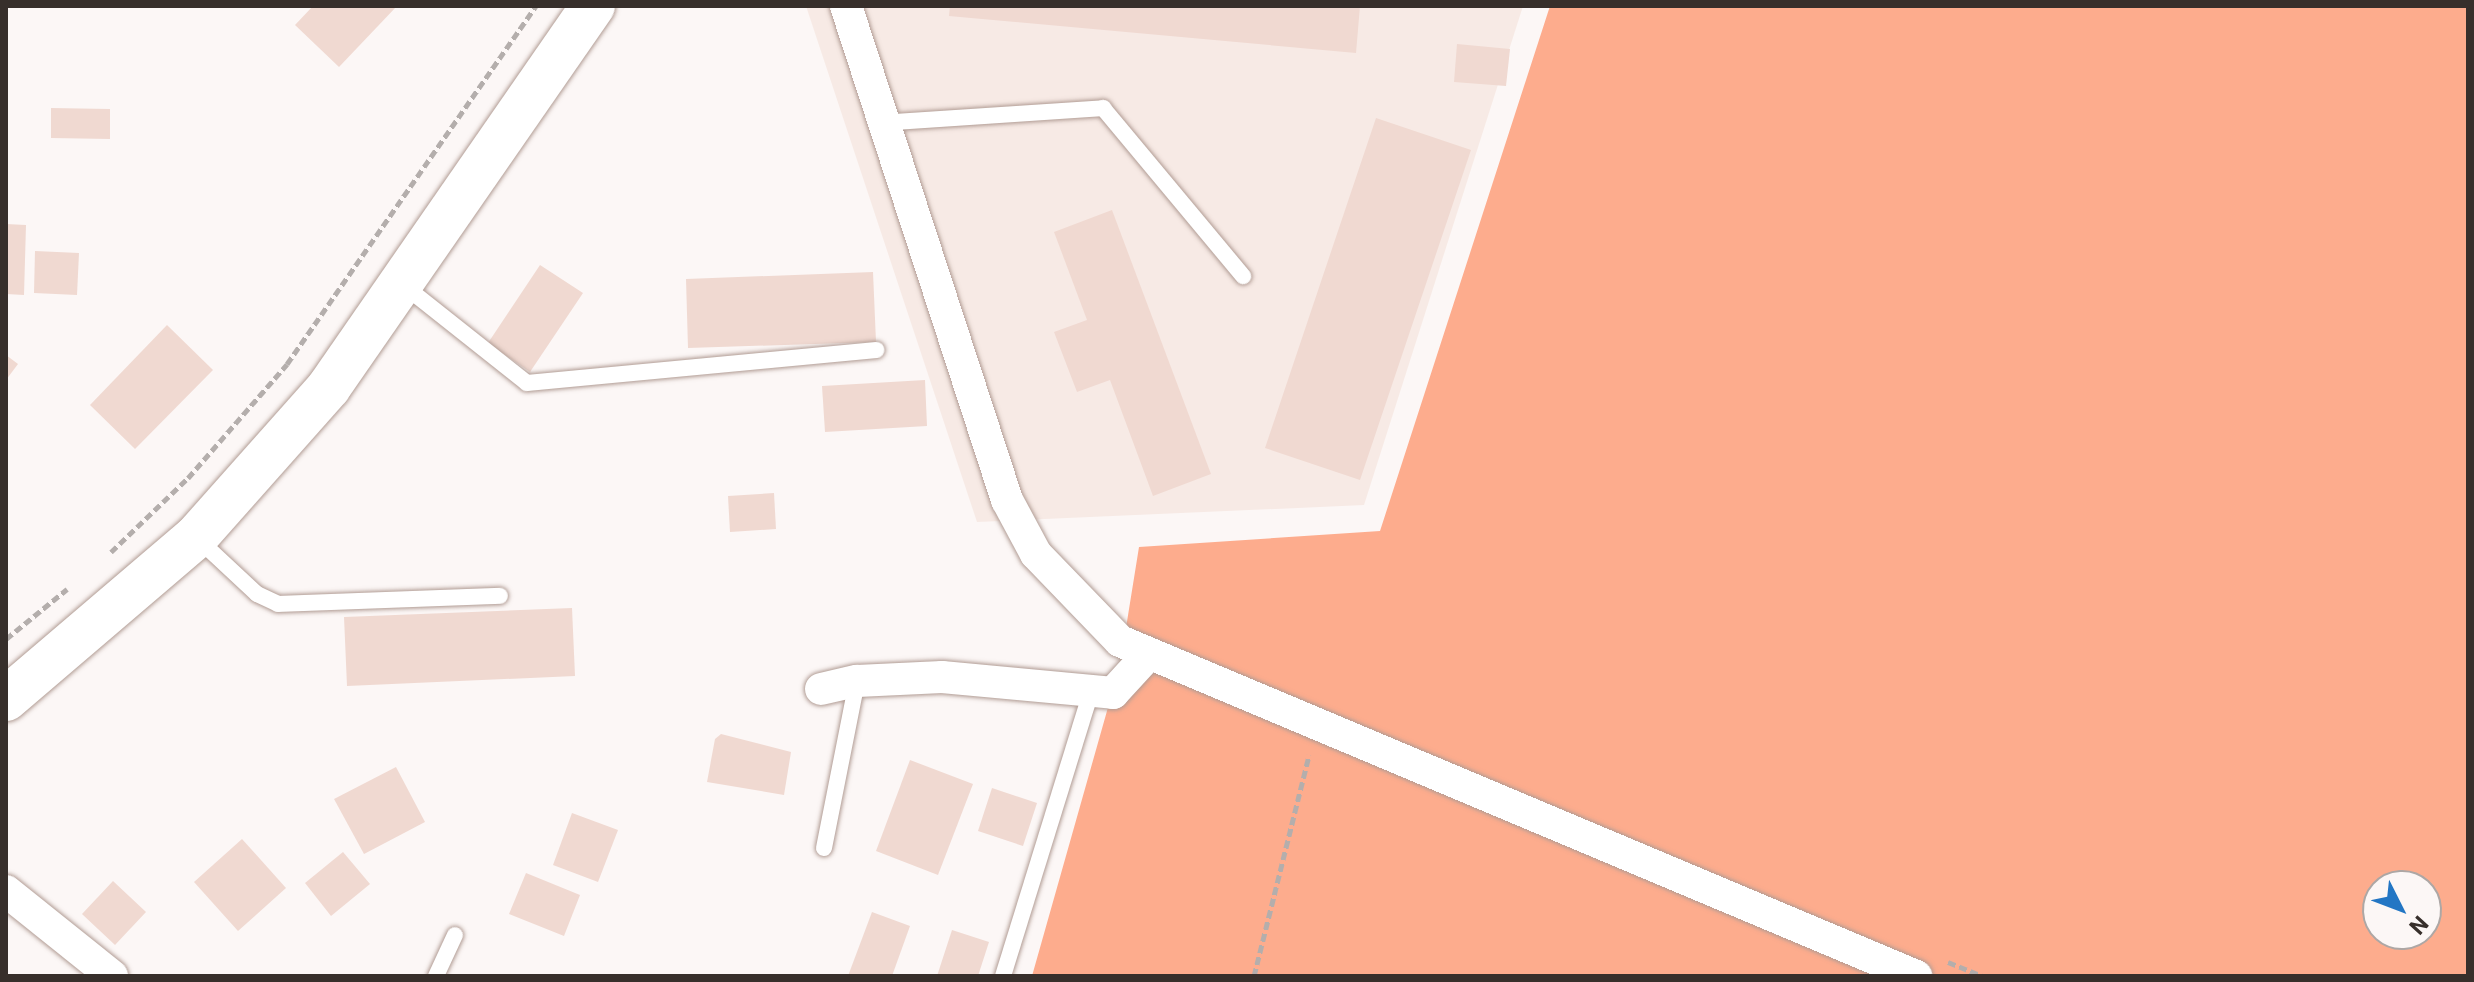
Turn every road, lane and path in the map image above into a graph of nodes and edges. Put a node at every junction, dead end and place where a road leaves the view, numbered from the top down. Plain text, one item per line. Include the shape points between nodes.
1 (536, 6) edge
2 (593, 6) edge
3 (846, 6) edge
4 (880, 123) junction
5 (1243, 276) dead end
6 (402, 284) junction
7 (876, 350) dead end
8 (196, 537) junction
9 (104, 559) dead end
10 (79, 579) dead end
11 (500, 596) dead end
12 (6, 639) edge
13 (1146, 657) junction
14 (857, 681) junction
15 (821, 689) dead end
16 (1092, 689) junction
17 (6, 699) edge
18 (1316, 726) junction
19 (824, 848) dead end
20 (6, 891) edge
21 (455, 935) dead end
22 (1928, 967) edge
23 (112, 976) edge
24 (436, 976) edge
25 (1003, 976) edge
26 (1254, 976) edge
27 (1983, 976) edge

1 - 9 path via 287,364 188,478
2 - 6 street
3 - 4 street
4 - 5 lane via 1103,108
4 - 13 street via 1007,500 1036,554 1072,596
6 - 7 lane via 527,383
6 - 8 street via 329,387
8 - 11 lane via 257,594 278,604
8 - 17 street
10 - 12 path
13 - 16 street via 1113,693
13 - 18 street
14 - 15 street
14 - 16 street via 942,677
14 - 19 lane
16 - 25 lane
18 - 22 street
18 - 26 path
20 - 23 street
21 - 24 lane
22 - 27 path

